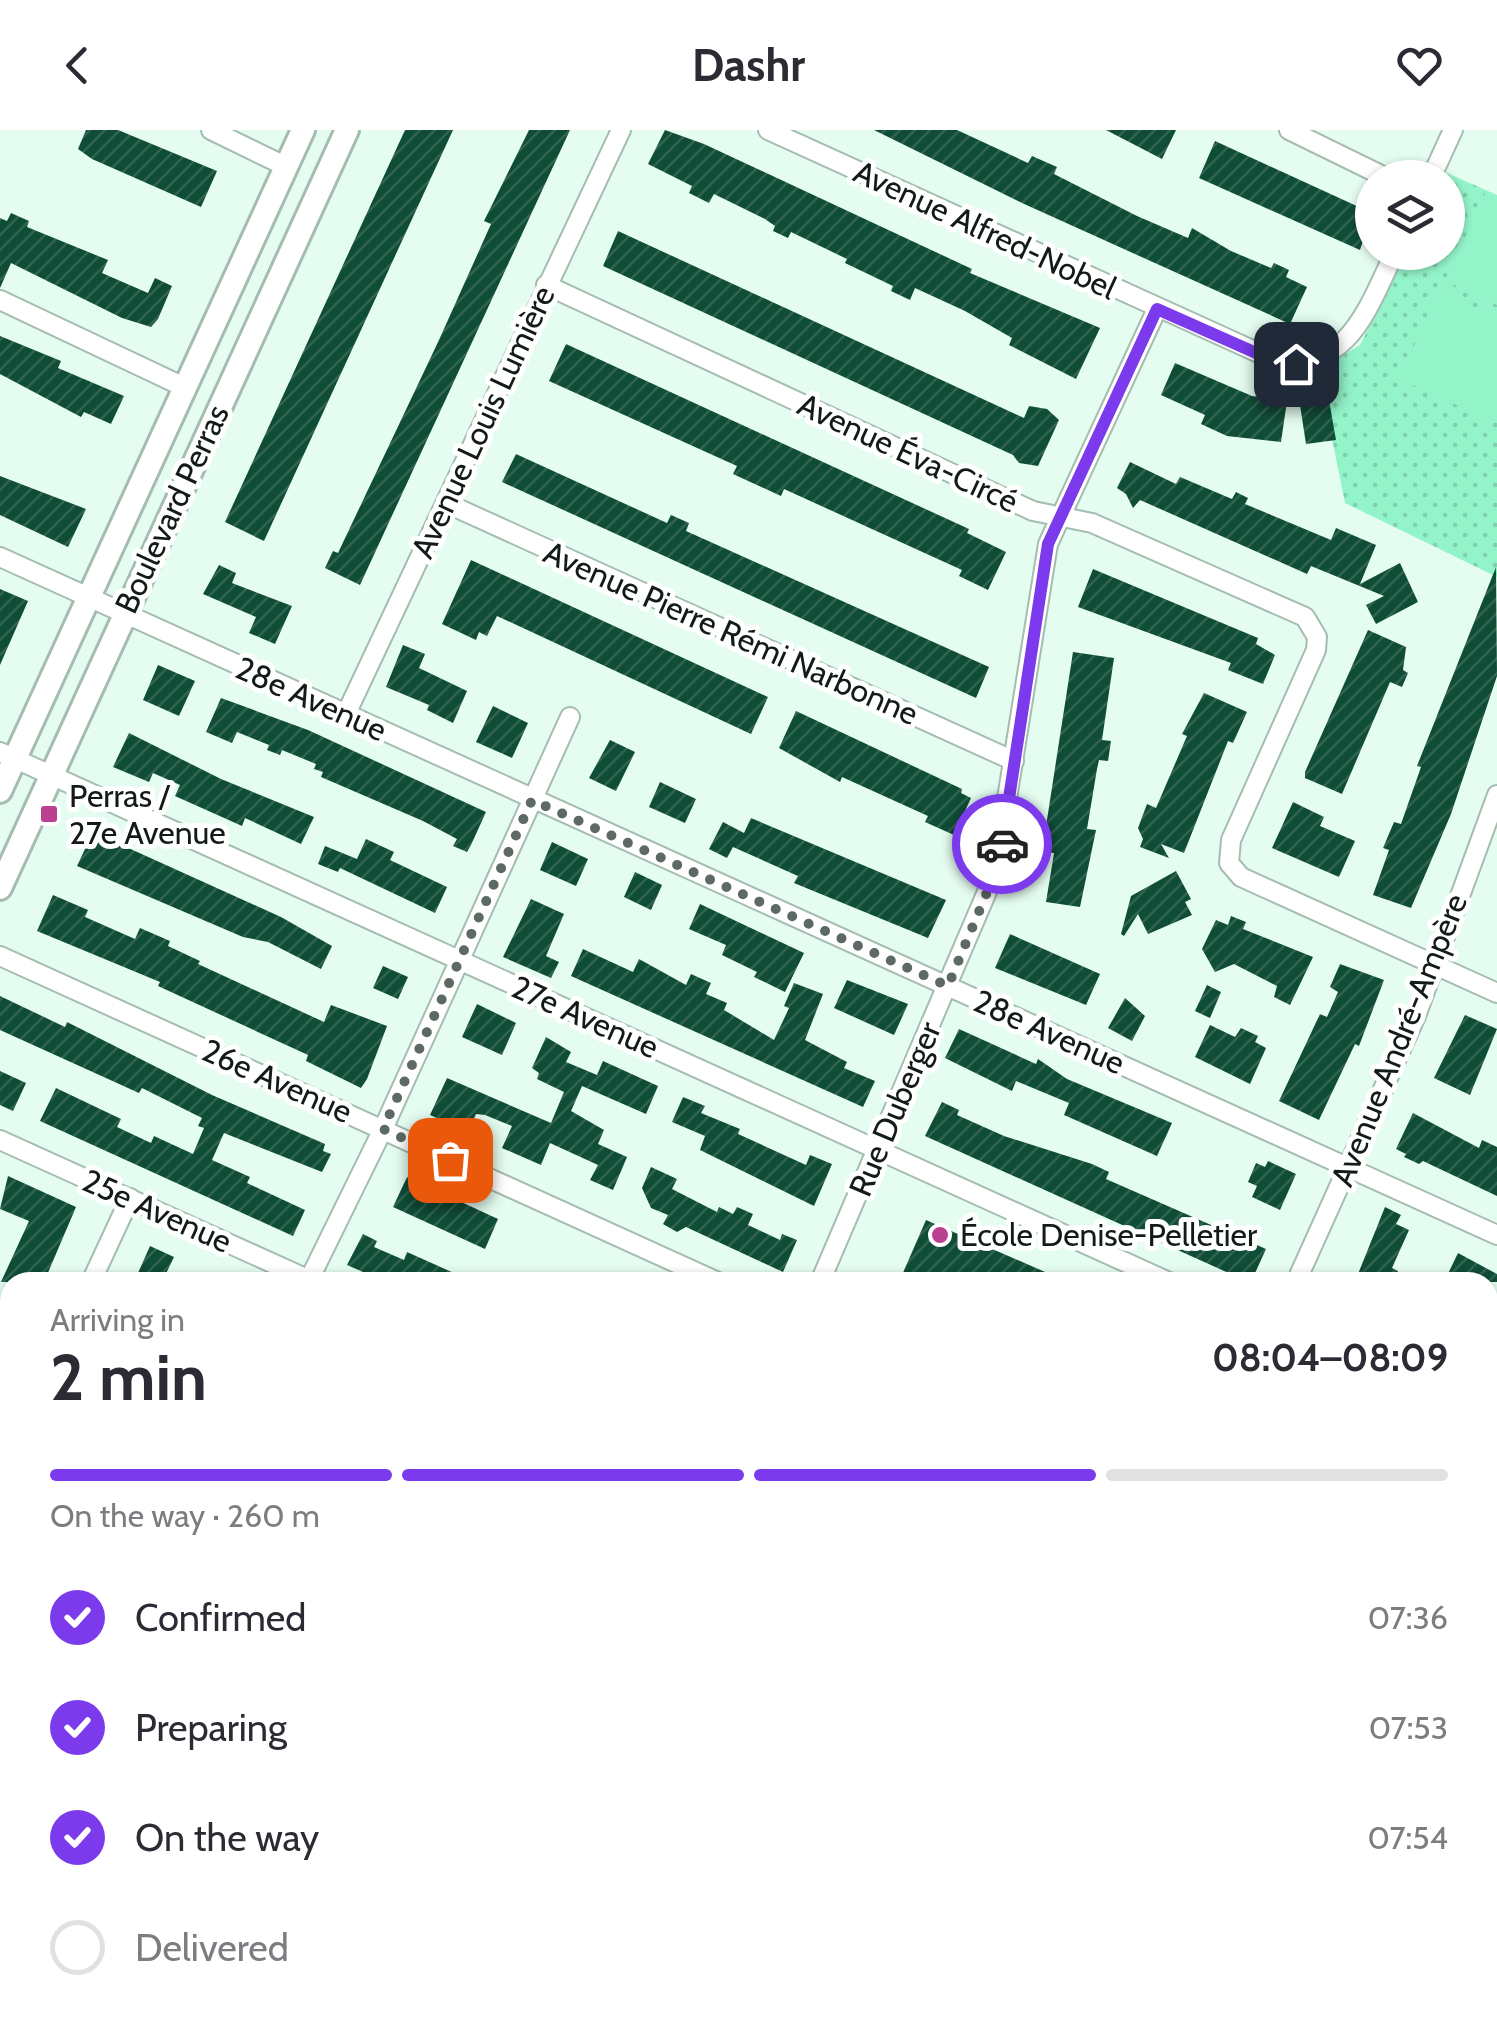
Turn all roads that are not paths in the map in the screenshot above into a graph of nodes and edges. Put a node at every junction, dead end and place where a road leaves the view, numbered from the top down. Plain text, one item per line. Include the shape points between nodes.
1 (211, 130) edge
2 (303, 130) edge
3 (347, 130) edge
4 (620, 130) edge
5 (768, 130) edge
6 (1289, 130) edge
7 (1453, 130) edge
8 (1439, 160) edge
9 (1355, 162) edge
10 (287, 167) junction
11 (1386, 270) edge
12 (546, 286) junction
13 (0, 300) edge
14 (1157, 309) junction
15 (184, 386) junction
16 (448, 504) junction
17 (1060, 517) junction
18 (0, 557) edge
19 (88, 599) junction
20 (123, 615) junction
21 (346, 714) junction
22 (570, 717) dead end
23 (8, 755) edge
24 (1014, 761) junction
25 (52, 776) junction
26 (0, 790) edge
27 (1497, 795) edge
28 (532, 800) junction
29 (0, 888) edge
30 (0, 956) edge
31 (457, 959) junction
32 (1434, 965) junction
33 (948, 986) junction
34 (1497, 994) edge
35 (383, 1129) junction
36 (0, 1140) edge
37 (877, 1150) junction
38 (1348, 1168) junction
39 (130, 1198) junction
40 (1497, 1236) edge
41 (95, 1272) edge
42 (292, 1272) edge
43 (316, 1272) edge
44 (696, 1272) edge
45 (824, 1272) edge
46 (1147, 1272) edge
47 (1301, 1272) edge

1 - 10 street
2 - 10 main road, Boulevard Perras
3 - 20 main road, Boulevard Perras
4 - 12 street, Avenue Louis Lumière
5 - 14 street, Avenue Alfred-Nobel
6 - 9 street
7 - 8 street
10 - 15 main road, Boulevard Perras
11 - 14 street, Avenue Alfred-Nobel via 1359,328 1340,346 1296,364 1272,360
12 - 16 street, Avenue Louis Lumière
12 - 17 street, Avenue Éva-Circé via 1033,511
13 - 15 street
14 - 17 street, Rue Duberger
15 - 19 main road, Boulevard Perras
16 - 21 street, Avenue Louis Lumière
16 - 24 street, Avenue Pierre Rémi Narbonne
17 - 24 street, Rue Duberger via 1048,544
17 - 32 street, Avenue Éva-Circé via 1092,523 1305,617 1317,637 1316,650 1231,840 1228,862 1241,877
18 - 19 street, 28e Avenue
19 - 20 street, 28e Avenue
19 - 23 main road, Boulevard Perras
20 - 21 street, 28e Avenue
20 - 25 main road, Boulevard Perras
21 - 28 street, 28e Avenue
22 - 28 street
23 - 25 street, 27e Avenue
23 - 26 main road, Boulevard Perras
24 - 33 street, Rue Duberger via 1000,856
25 - 29 main road, Boulevard Perras
25 - 31 street, 27e Avenue
27 - 32 street, Avenue André-Ampère
28 - 31 street
28 - 33 street, 28e Avenue
30 - 35 street, 26e Avenue
31 - 35 street
31 - 37 street, 27e Avenue
32 - 34 street, Avenue Éva-Circé
32 - 38 street, Avenue André-Ampère
33 - 37 street, Rue Duberger
33 - 38 street, 28e Avenue
35 - 43 street
35 - 44 street, 26e Avenue
36 - 39 street, 25e Avenue
37 - 45 street, Rue Duberger
37 - 46 street, 27e Avenue
38 - 40 street, 28e Avenue
38 - 47 street, Avenue André-Ampère
39 - 41 street
39 - 42 street, 25e Avenue

